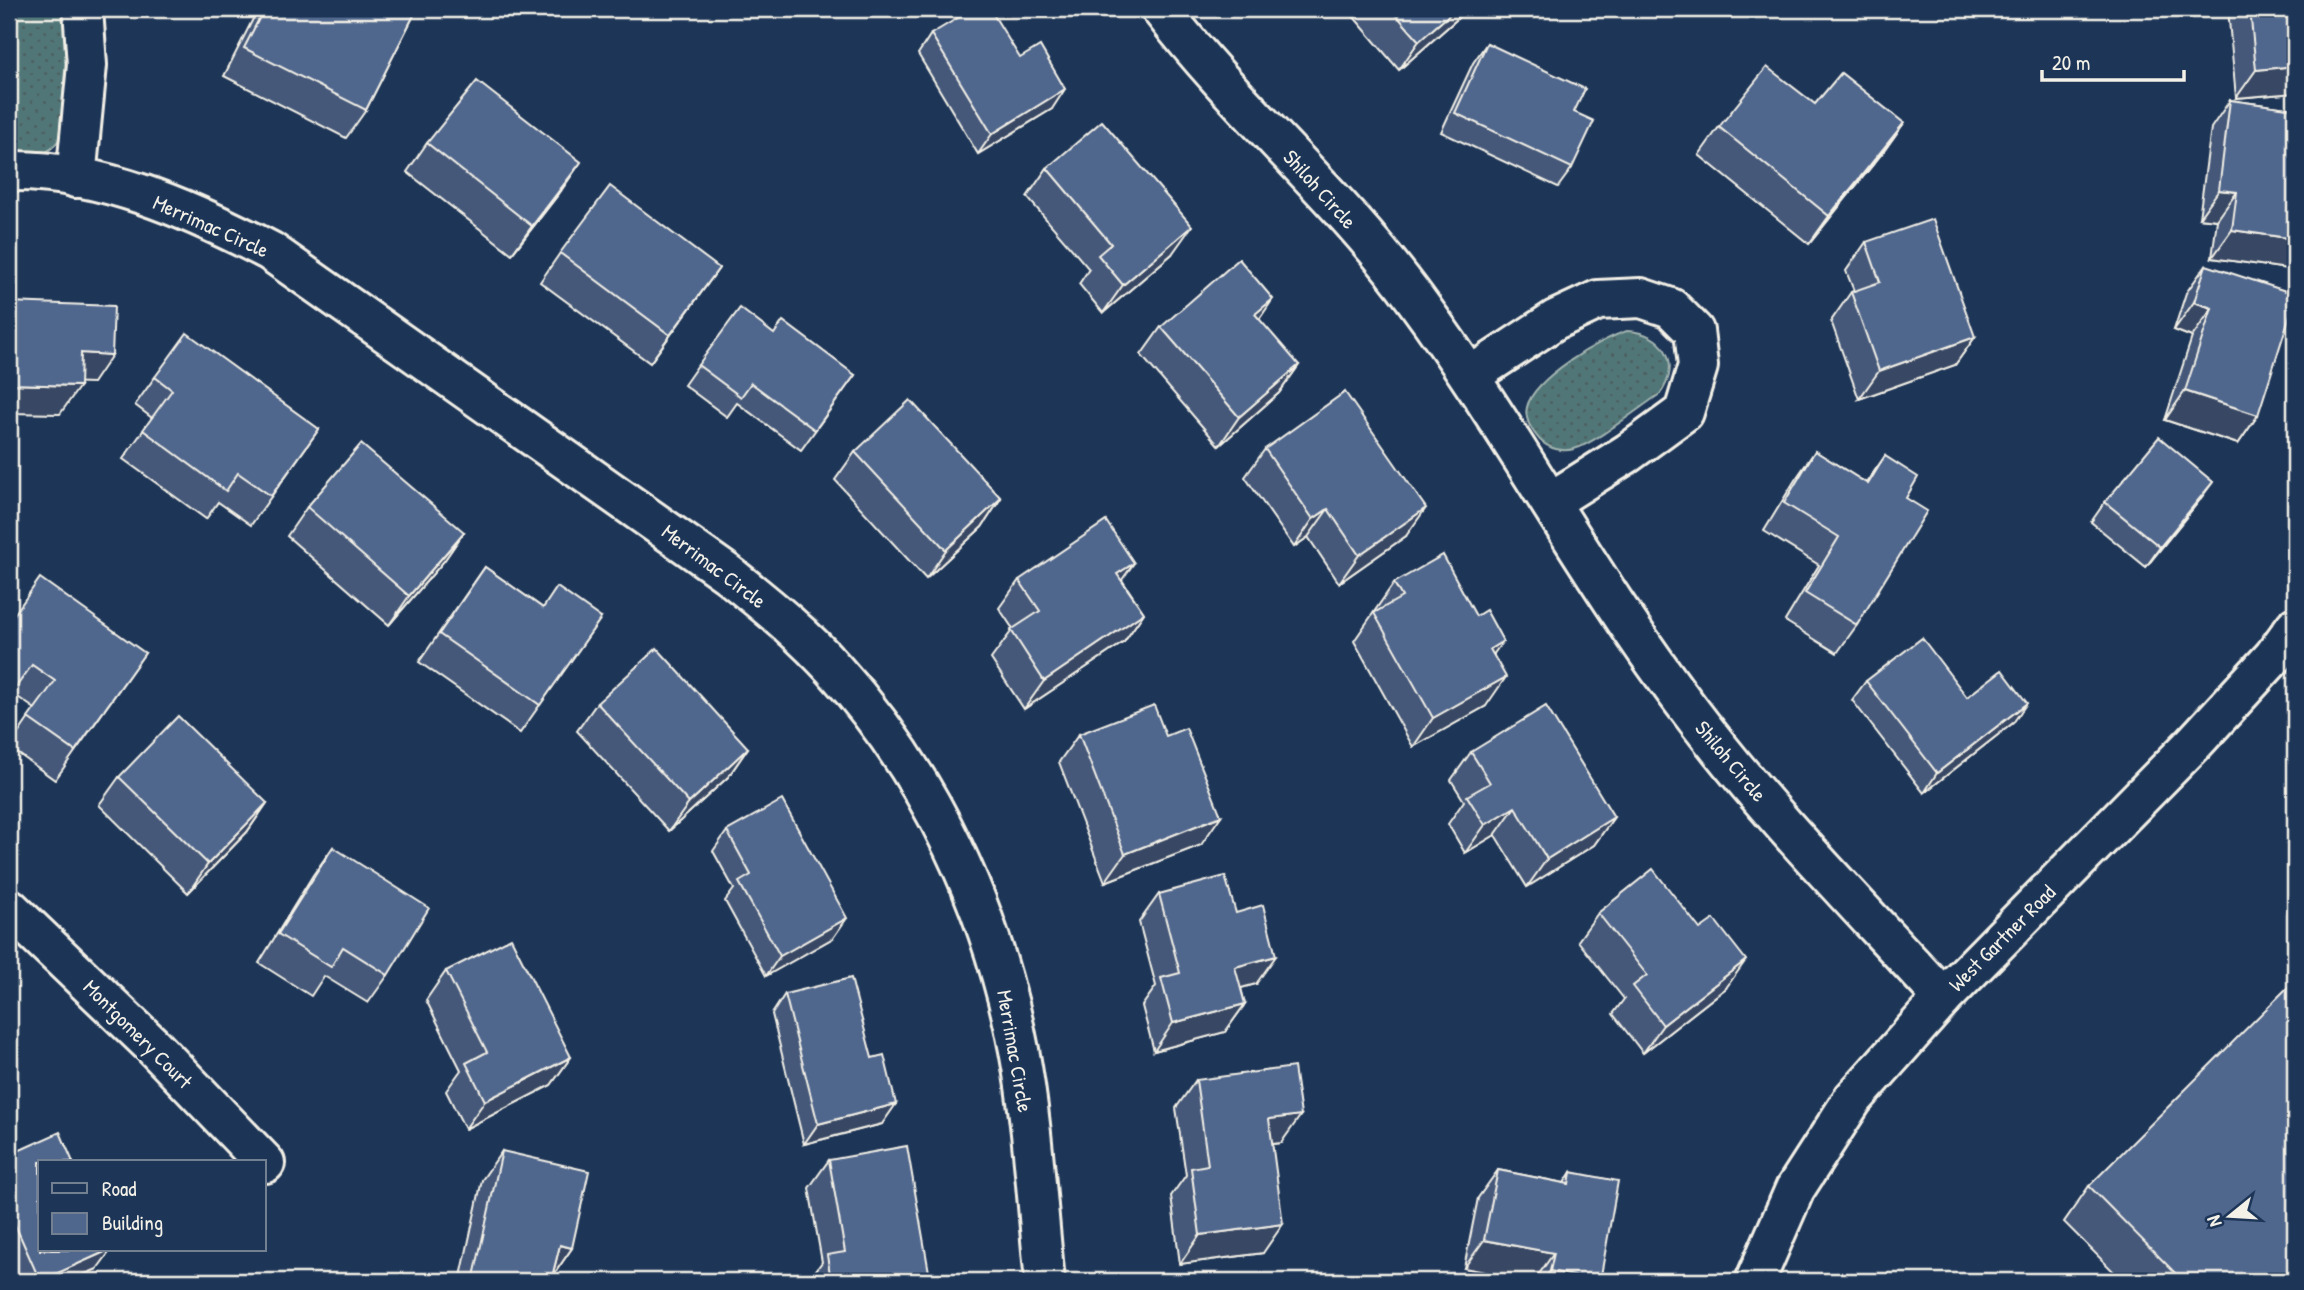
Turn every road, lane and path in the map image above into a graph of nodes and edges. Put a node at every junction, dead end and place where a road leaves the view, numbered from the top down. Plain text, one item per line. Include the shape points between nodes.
1 (83, 9) edge
2 (1161, 9) edge
3 (9, 171) edge
4 (76, 178) junction
5 (1471, 376) junction
6 (1550, 502) junction
7 (2295, 627) edge
8 (9, 908) edge
9 (1943, 998) junction
10 (262, 1160) edge
11 (1045, 1281) edge
12 (1755, 1281) edge

1 - 4 street via 87,65
2 - 5 street, Shiloh Circle via 1200,60 1324,190 1414,296
3 - 4 street, Merrimac Circle
4 - 11 street, Merrimac Circle via 153,199 270,251 728,573 833,667 872,712 934,808 977,900 1000,967 1019,1052
5 - 6 street, Shiloh Circle
5 - 6 street via 1555,320 1598,300 1641,298 1671,308 1694,331 1698,366 1684,412
6 - 9 street, Shiloh Circle via 1595,576 1691,712 1790,832
7 - 9 street, West Gartner Road via 2194,743
8 - 10 street, Montgomery Court via 152,1045
9 - 12 street, West Gartner Road via 1853,1098 1831,1131 1795,1189

